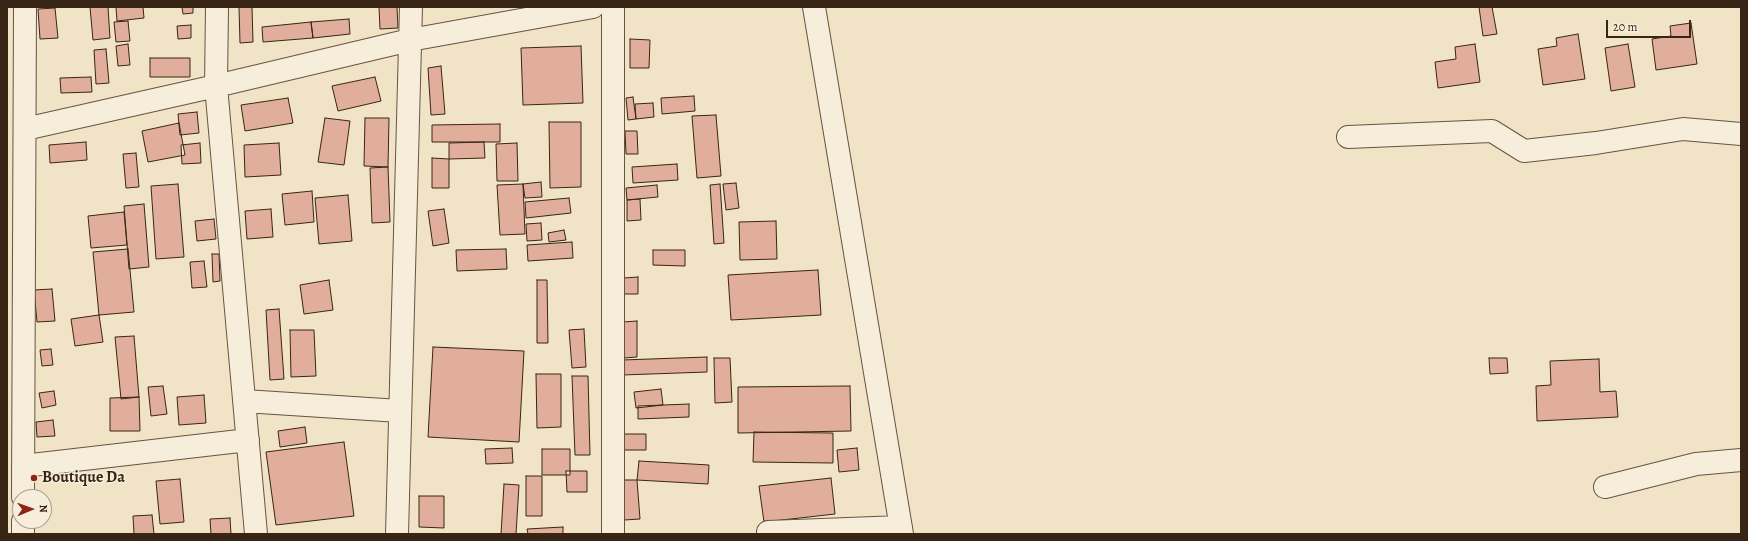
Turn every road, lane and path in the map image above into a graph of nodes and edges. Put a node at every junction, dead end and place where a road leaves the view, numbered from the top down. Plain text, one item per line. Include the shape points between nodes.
1 (25, 7) edge
2 (217, 7) edge
3 (410, 7) edge
4 (593, 7) edge
5 (613, 7) edge
6 (814, 7) edge
7 (410, 40) junction
8 (216, 86) junction
9 (25, 129) junction
10 (1741, 134) edge
11 (1348, 137) dead end
12 (244, 401) junction
13 (400, 411) junction
14 (248, 440) junction
15 (1741, 460) edge
16 (23, 466) junction
17 (1605, 487) dead end
18 (23, 489) edge
19 (902, 530) edge
20 (256, 534) edge
21 (397, 534) edge
22 (614, 534) edge
23 (768, 534) edge

1 - 9 street
2 - 8 street
3 - 7 street
4 - 7 street
5 - 22 street
6 - 19 street
7 - 8 street
7 - 13 street
8 - 9 street
8 - 12 street
9 - 16 street
10 - 11 street via 1684,129 1524,151 1492,131
12 - 13 street
12 - 14 street
13 - 21 street
14 - 16 street
14 - 20 street
15 - 17 street via 1696,464
16 - 18 street
19 - 23 street

